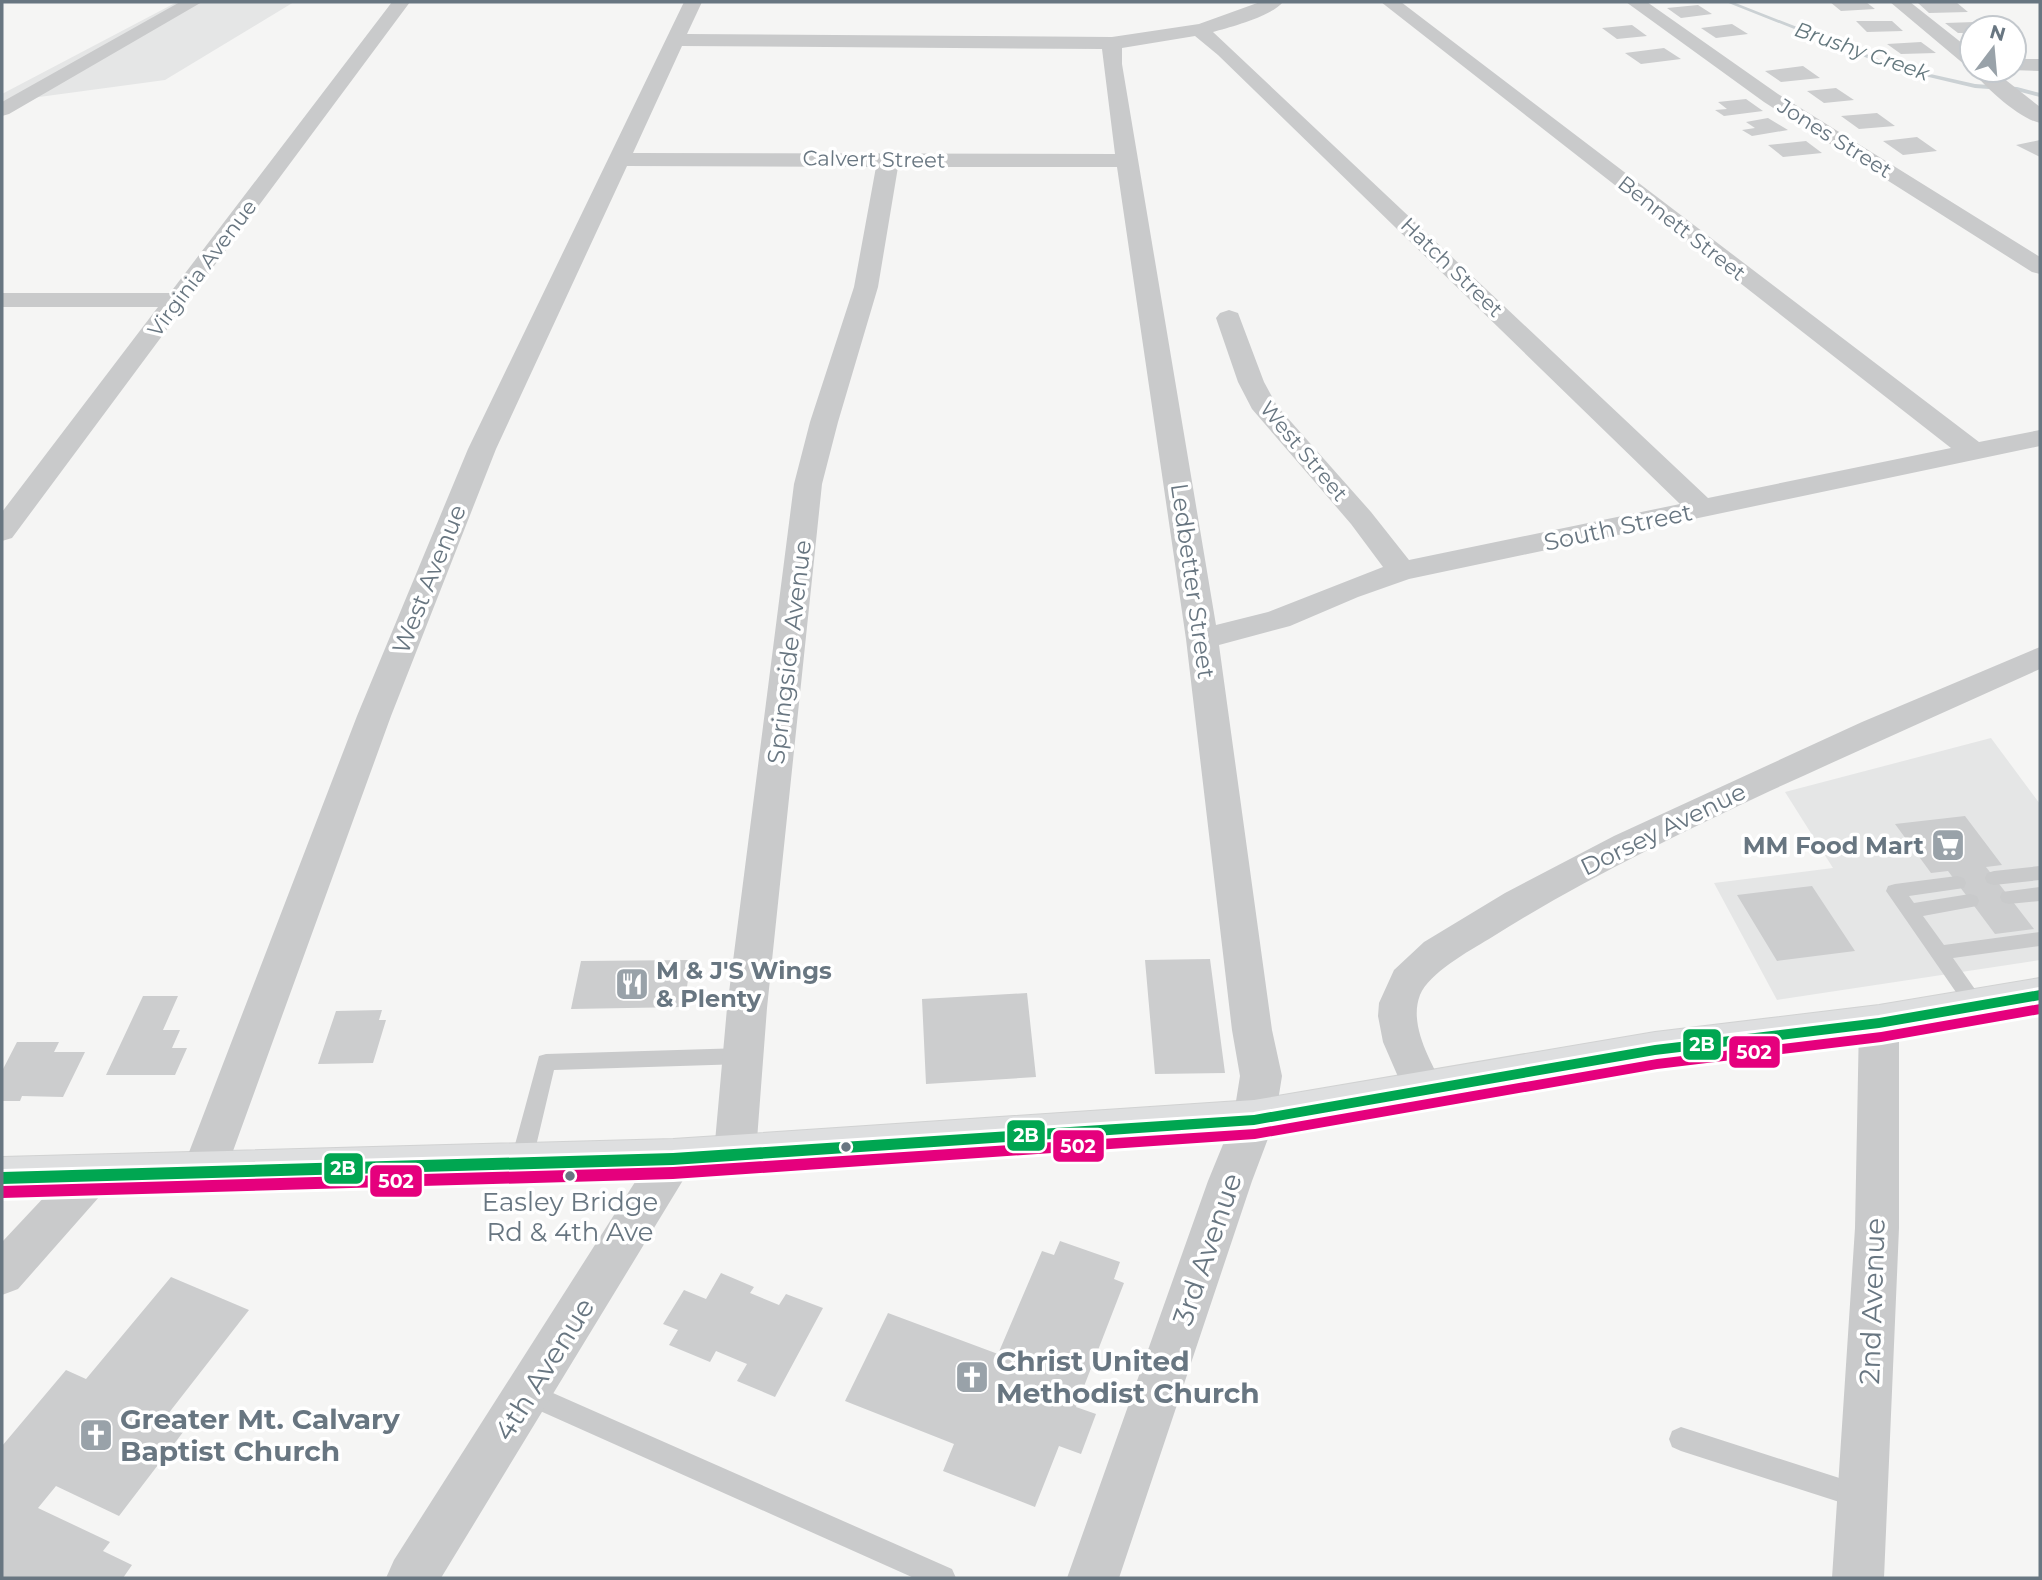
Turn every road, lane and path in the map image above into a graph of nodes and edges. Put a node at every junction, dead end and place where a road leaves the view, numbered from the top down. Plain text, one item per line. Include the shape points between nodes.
1 (189, 2) edge
2 (401, 2) edge
3 (693, 2) edge
4 (1275, 2) edge
5 (1390, 2) edge
6 (1635, 2) edge
7 (1899, 2) edge
8 (1198, 29) junction
9 (675, 40) junction
10 (1112, 43) junction
11 (1958, 50) edge
12 (1997, 84) edge
13 (2, 110) edge
14 (2040, 117) edge
15 (620, 159) junction
16 (888, 159) junction
17 (1128, 161) junction
18 (2040, 267) edge
19 (2, 300) edge
20 (178, 300) junction
21 (1229, 318) dead end
22 (2040, 438) edge
23 (1974, 452) junction
24 (1702, 509) junction
25 (2, 532) edge
26 (1402, 571) junction
27 (1202, 639) junction
28 (2040, 657) edge
29 (2040, 873) edge
30 (1994, 878) dead end
31 (1957, 883) dead end
32 (2040, 894) edge
33 (2009, 897) dead end
34 (1970, 901) dead end
35 (1910, 911) junction
36 (2040, 939) edge
37 (1938, 953) junction
38 (2040, 995) edge
39 (1976, 1005) junction
40 (1879, 1023) junction
41 (743, 1056) junction
42 (1424, 1090) junction
43 (1254, 1120) junction
44 (735, 1153) junction
45 (673, 1159) junction
46 (521, 1163) junction
47 (203, 1173) junction
48 (92, 1175) junction
49 (2, 1178) edge
50 (2, 1274) edge
51 (528, 1394) junction
52 (1681, 1439) dead end
53 (1863, 1497) junction
54 (412, 1578) edge
55 (943, 1578) edge
56 (1093, 1578) edge
57 (1858, 1578) edge

1 - 13 street
2 - 20 street, Virginia Avenue
3 - 9 street, West Avenue
4 - 8 street via 1239,19
5 - 23 street, Bennett Street
6 - 18 street, Jones Street via 1771,98
7 - 11 street
8 - 10 street
8 - 24 street, Hatch Street
9 - 10 street
9 - 15 street, West Avenue
10 - 17 street, Ledbetter Street
12 - 14 street
15 - 16 street, Calvert Street
15 - 47 street, West Avenue via 482,449 374,716
16 - 17 street, Calvert Street
16 - 41 street, Springside Avenue via 866,287 808,484
17 - 27 street, Ledbetter Street
19 - 20 street
20 - 25 street, Virginia Avenue
21 - 26 street, West Street via 1265,409
22 - 23 street, South Street
23 - 24 street, South Street
24 - 26 street, South Street
26 - 27 street, South Street via 1279,619
27 - 43 street, Ledbetter Street via 1261,1076
28 - 42 street, Dorsey Avenue via 1593,862 1443,949 1412,977 1397,1008 1398,1028
29 - 30 lane
31 - 35 lane via 1895,891
32 - 33 lane
34 - 35 lane
35 - 37 lane
36 - 37 lane
37 - 39 lane
38 - 39 highway
39 - 40 highway
40 - 42 highway via 1655,1050
40 - 53 street, 2nd Avenue via 1877,1228
41 - 44 street, Springside Avenue
41 - 46 lane via 546,1062
42 - 43 highway
43 - 44 highway
43 - 56 street, 3rd Avenue
44 - 45 highway
45 - 46 highway
45 - 51 street, 4th Avenue
46 - 47 highway
47 - 48 highway
48 - 49 highway
48 - 50 street
51 - 54 street, 4th Avenue
51 - 55 lane
52 - 53 lane
53 - 57 street, 2nd Avenue

